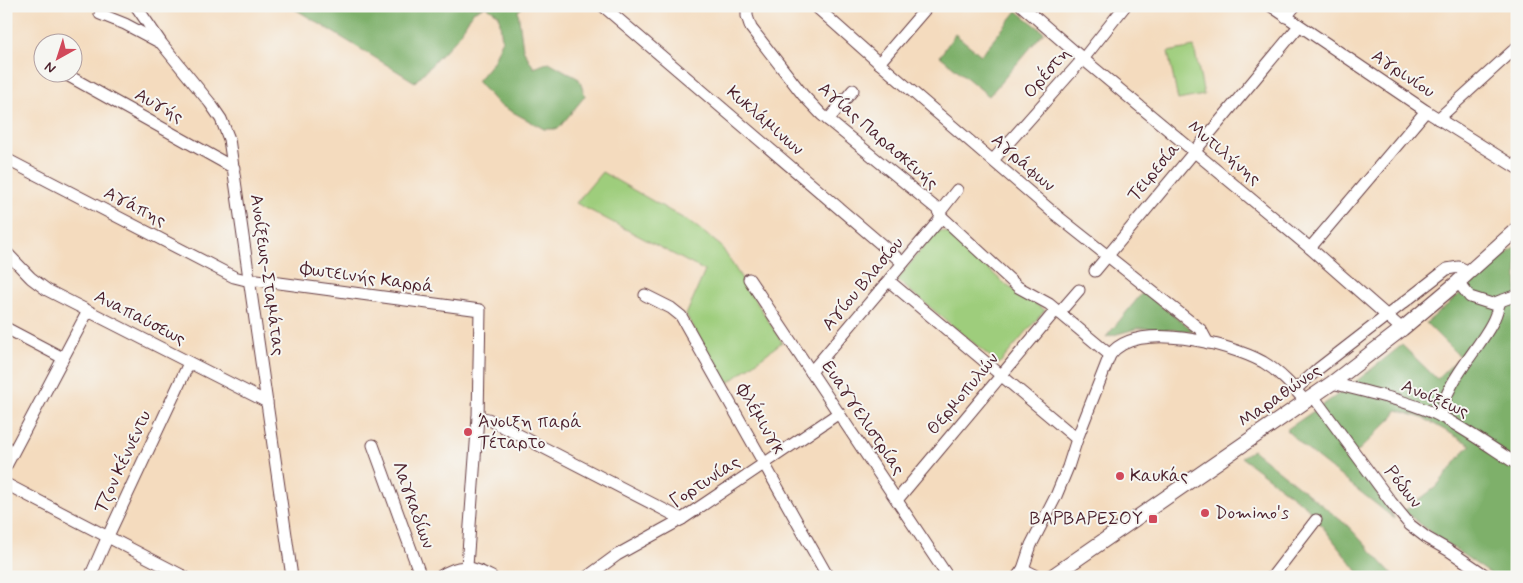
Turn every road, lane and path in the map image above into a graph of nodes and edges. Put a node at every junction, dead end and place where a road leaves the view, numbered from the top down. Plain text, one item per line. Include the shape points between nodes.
1 (136, 6) edge
2 (603, 6) edge
3 (747, 6) edge
4 (815, 6) edge
5 (928, 6) edge
6 (1022, 6) edge
7 (1125, 6) edge
8 (1271, 6) edge
9 (1295, 6) edge
10 (1286, 16) junction
11 (105, 19) dead end
12 (1299, 26) junction
13 (162, 44) junction
14 (1517, 47) edge
15 (1083, 59) junction
16 (879, 63) junction
17 (80, 82) edge
18 (854, 90) dead end
19 (1426, 111) junction
20 (1438, 119) junction
21 (828, 120) junction
22 (1194, 150) junction
23 (6, 159) edge
24 (993, 160) junction
25 (234, 168) junction
26 (1517, 168) edge
27 (957, 190) dead end
28 (940, 215) junction
29 (1517, 229) edge
30 (1310, 248) junction
31 (6, 252) edge
32 (1107, 256) junction
33 (903, 263) junction
34 (1095, 272) dead end
35 (1469, 272) junction
36 (749, 279) dead end
37 (250, 281) junction
38 (889, 281) junction
39 (1458, 282) junction
40 (1079, 290) dead end
41 (645, 295) dead end
42 (1517, 295) edge
43 (1500, 301) junction
44 (88, 311) junction
45 (1058, 312) junction
46 (1386, 316) junction
47 (6, 328) edge
48 (1402, 329) junction
49 (1208, 343) junction
50 (1110, 356) junction
51 (63, 358) junction
52 (189, 363) junction
53 (811, 372) junction
54 (1001, 375) junction
55 (1332, 383) junction
56 (1295, 390) junction
57 (1309, 399) junction
58 (267, 402) junction
59 (839, 413) junction
60 (478, 417) junction
61 (1441, 417) junction
62 (1077, 439) junction
63 (372, 445) dead end
64 (765, 464) junction
65 (1517, 464) edge
66 (6, 466) edge
67 (6, 484) edge
68 (896, 500) junction
69 (682, 519) junction
70 (1316, 520) dead end
71 (108, 536) junction
72 (467, 566) junction
73 (1020, 573) edge
74 (90, 577) edge
75 (184, 577) edge
76 (292, 577) edge
77 (421, 577) edge
78 (439, 577) edge
79 (492, 577) edge
80 (587, 577) edge
81 (828, 577) edge
82 (948, 577) edge
83 (1039, 577) edge
84 (1051, 577) edge
85 (1272, 577) edge
86 (1488, 577) edge

1 - 13 street, Ανοίξεως-Σταμάτας
2 - 33 street, Κυκλάμινων
3 - 21 street, Αγίας Παρασκευής via 751,28 803,95
4 - 16 street, Αγράφων
5 - 16 street
6 - 15 street, Μυτιλήνης
7 - 15 street, Ορέστη
8 - 10 street, Αγρινίου
9 - 10 street
10 - 12 street, Αγρινίου
11 - 13 street via 125,24
12 - 19 street, Αγρινίου
12 - 22 street, Τειρεσία
13 - 25 street, Ανοίξεως-Σταμάτας via 221,120 229,139
14 - 20 street
15 - 22 street, Μυτιλήνης
15 - 24 street, Ορέστη
16 - 24 street, Αγράφων
17 - 25 street, Αυγής
18 - 21 street
19 - 20 street, Αγρινίου
19 - 30 street
20 - 26 street, Αγρινίου
21 - 28 street, Αγίας Παρασκευής via 937,209
22 - 30 street, Μυτιλήνης
22 - 32 street, Τειρεσία
23 - 37 street, Αγάπης via 234,277
24 - 32 street, Αγράφων
25 - 37 street, Ανοίξεως-Σταμάτας
27 - 28 street, Αγίου Βλασίου
28 - 33 street, Αγίου Βλασίου
28 - 45 street, Αγίας Παρασκευής via 1018,288
29 - 35 main road, Μαραθώνος
30 - 46 street, Μυτιλήνης
31 - 44 street, Αναπαύσεως via 47,290
32 - 34 street, Τειρεσία
32 - 49 street, Αγράφων via 1201,330
33 - 38 street, Αγίου Βλασίου
35 - 39 main road, Μαραθώνος
35 - 46 street via 1459,267 1447,268
36 - 53 street, Ευαγγελιστρίας
37 - 58 street, Ανοίξεως-Σταμάτας
37 - 60 street, Φωτεινής Καρρά via 480,310
38 - 53 street, Αγίου Βλασίου
38 - 54 street
39 - 43 street via 1470,297 1492,304
39 - 48 main road, Μαραθώνος
40 - 45 street
41 - 64 street, Φλέμινγκ via 681,316
42 - 43 street
43 - 61 street via 1493,322 1454,382 1442,406
44 - 51 street
44 - 52 street, Αναπαύσεως
45 - 50 street, Αγίας Παρασκευής
45 - 54 street, Θερμοπυλών
46 - 48 street, Μυτιλήνης
46 - 56 street via 1318,368
47 - 51 street
48 - 55 main road, Μαραθώνος
49 - 50 street, Ρόδων via 1182,338 1146,338 1127,341
49 - 56 street, Ρόδων via 1263,362
50 - 62 street
51 - 66 street
52 - 58 street, Αναπαύσεως
52 - 71 street, Τζον Κέννεντυ
53 - 59 street, Ευαγγελιστρίας
54 - 62 street
54 - 68 street, Θερμοπυλών
55 - 57 main road, Μαραθώνος
55 - 61 street, Ανοίξεως via 1398,400
56 - 57 street, Ρόδων
57 - 84 main road, Μαραθώνος
57 - 86 street, Ρόδων via 1410,525
58 - 76 street, Ανοίξεως-Σταμάτας
59 - 64 street, Γορτυνίας
59 - 68 street, Ευαγγελιστρίας
60 - 69 street via 488,419
60 - 72 street
61 - 65 street, Ανοίξεως
62 - 73 street via 1056,496
63 - 77 street, Λαγκαδίων
64 - 69 street, Γορτυνίας
64 - 81 street, Φλέμινγκ
67 - 71 street
68 - 82 street, Ευαγγελιστρίας
69 - 80 street, Γορτυνίας via 617,555
70 - 85 street
71 - 74 street, Τζον Κέννεντυ
71 - 75 street
72 - 78 street
72 - 79 street
73 - 83 street

